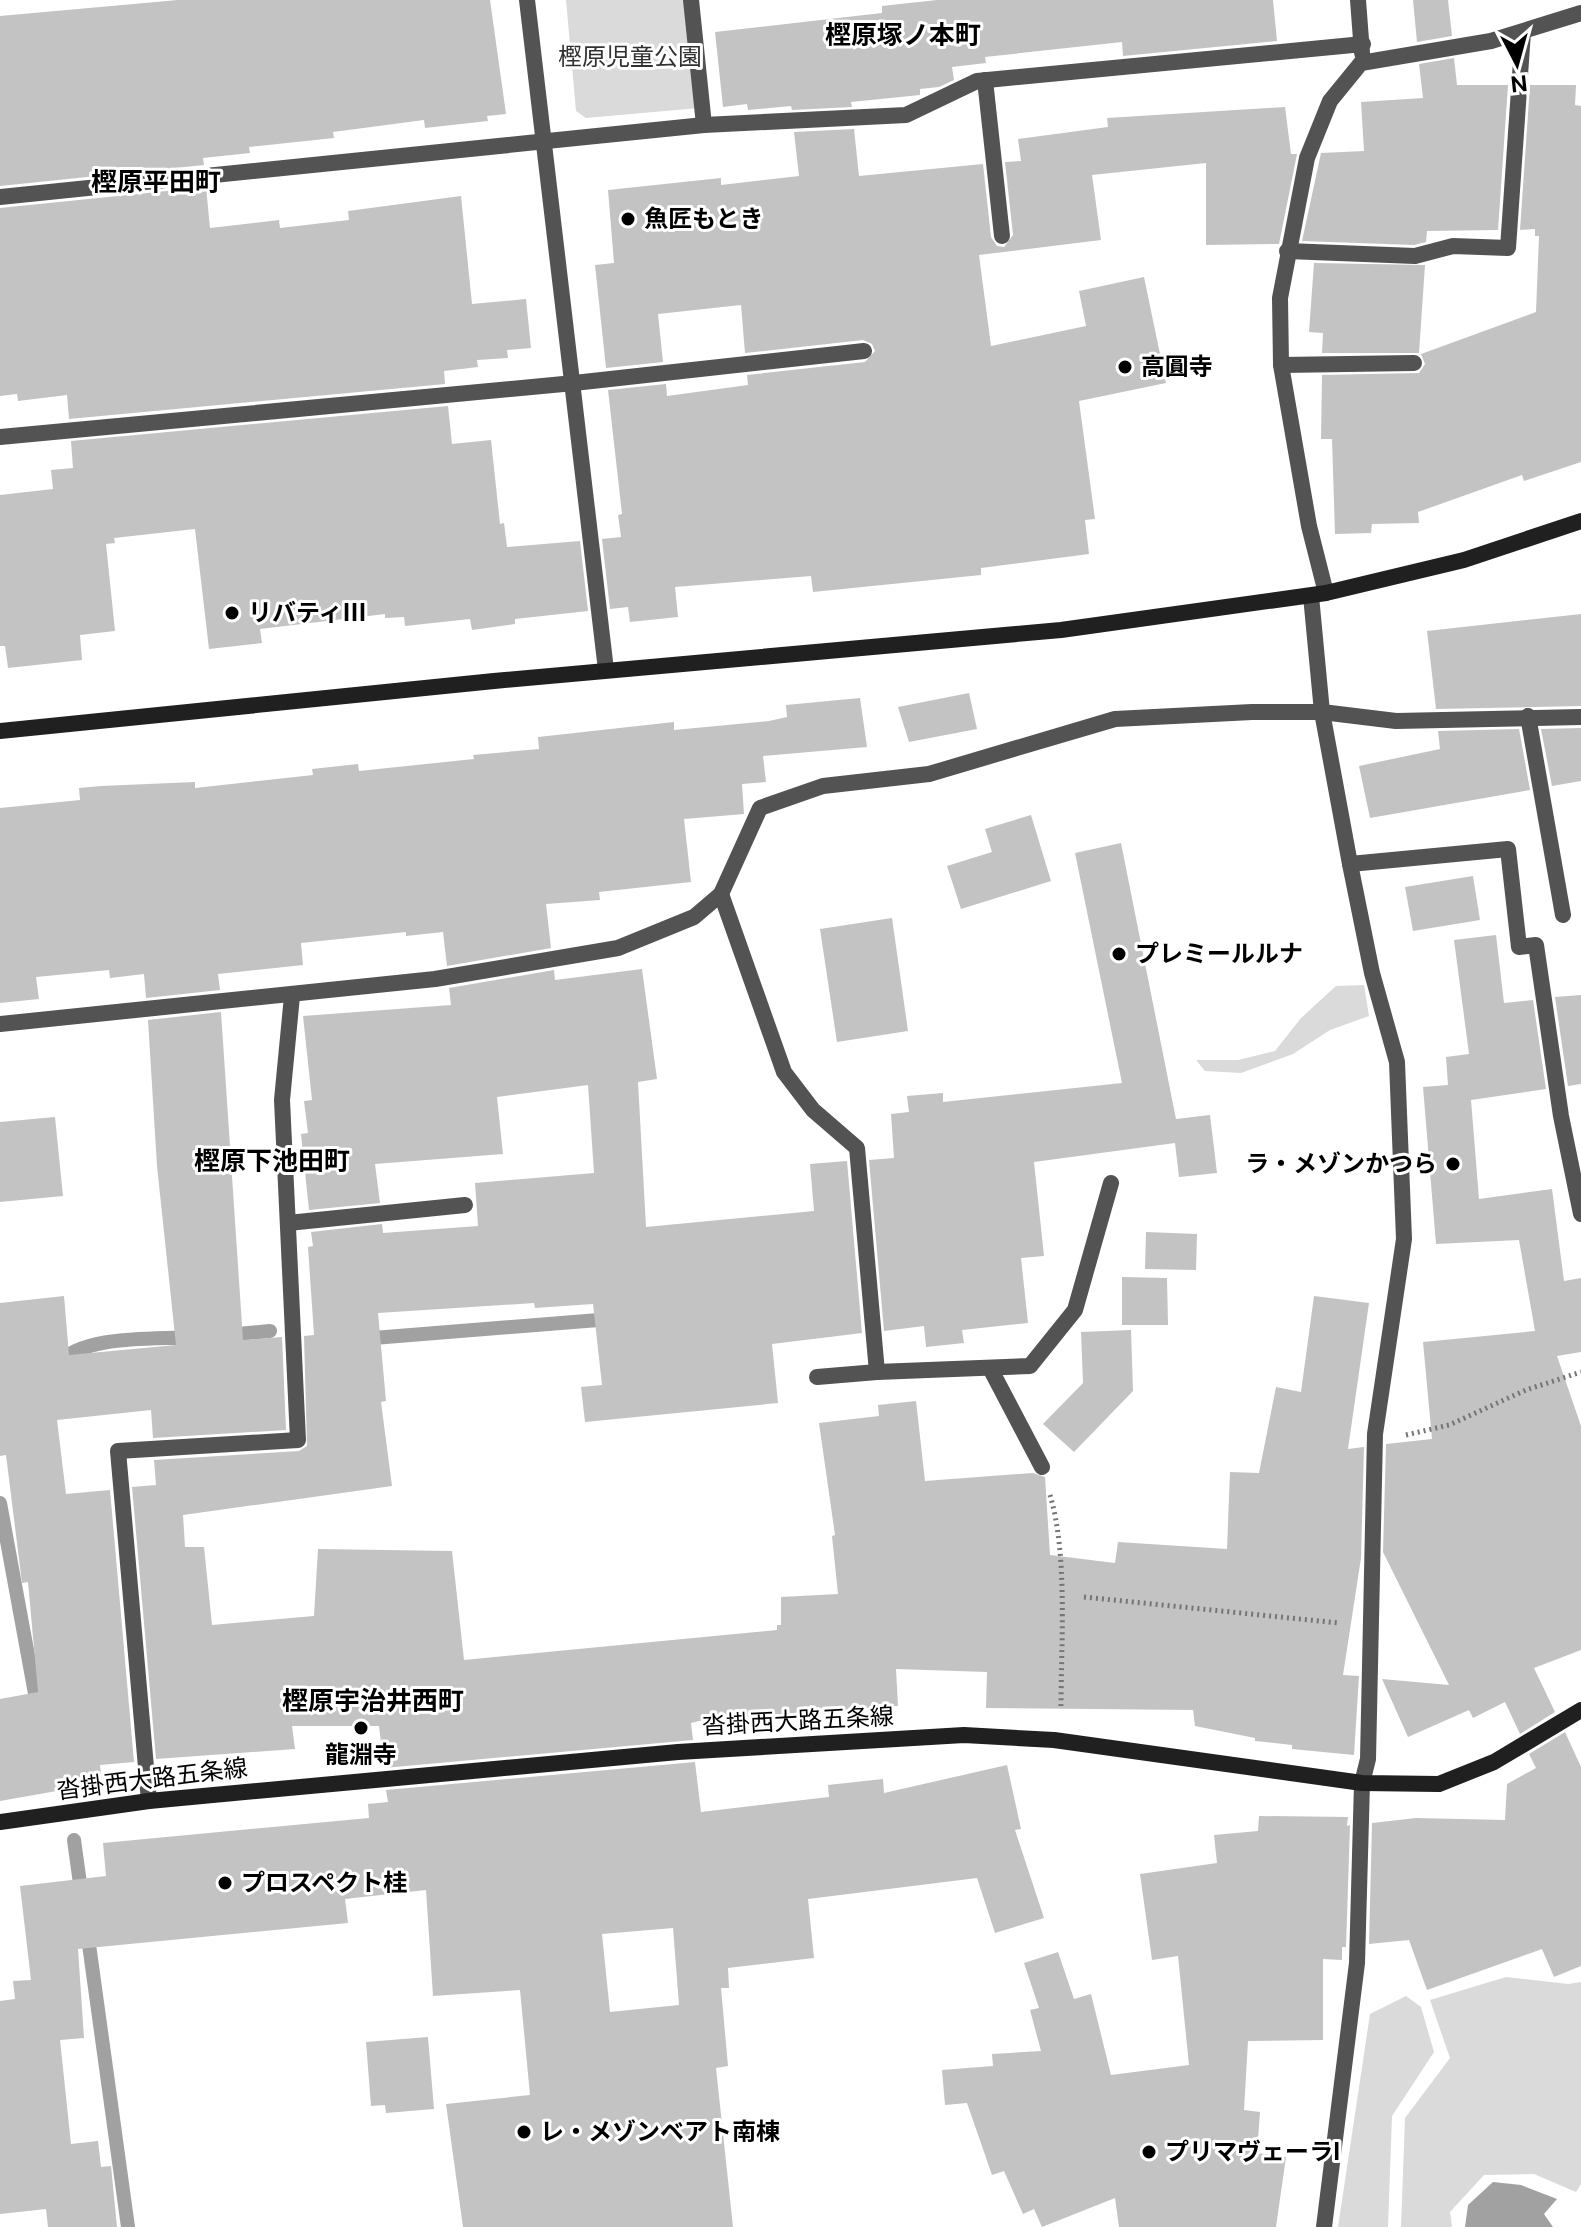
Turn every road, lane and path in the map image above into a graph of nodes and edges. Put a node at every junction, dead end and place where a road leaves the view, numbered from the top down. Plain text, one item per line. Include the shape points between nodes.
1 (527, 0) edge
2 (691, 0) edge
3 (1358, 0) edge
4 (1581, 13) edge
5 (1523, 32) junction
6 (1363, 44) junction
7 (1361, 63) junction
8 (985, 80) junction
9 (704, 125) junction
10 (544, 143) junction
11 (0, 197) edge
12 (1002, 236) dead end
13 (1287, 251) junction
14 (864, 351) dead end
15 (1414, 363) dead end
16 (1281, 365) junction
17 (574, 383) junction
18 (0, 437) edge
19 (1581, 521) edge
20 (1319, 594) junction
21 (606, 670) junction
22 (1322, 712) junction
23 (1528, 716) junction
24 (1581, 717) edge
25 (0, 731) edge
26 (1350, 864) junction
27 (721, 894) junction
28 (1563, 915) dead end
29 (292, 996) junction
30 (0, 1024) edge
31 (1111, 1183) dead end
32 (465, 1205) dead end
33 (1581, 1214) edge
34 (288, 1223) junction
35 (990, 1368) junction
36 (877, 1372) junction
37 (1581, 1372) edge
38 (817, 1377) dead end
39 (1375, 1434) junction
40 (1042, 1467) joint
41 (1084, 1597) dead end
42 (1372, 1625) junction
43 (1581, 1710) edge
44 (1061, 1741) junction
45 (1362, 1783) junction
46 (149, 1801) junction
47 (0, 1822) edge
48 (1324, 2227) edge

1 - 10 street
2 - 9 street
3 - 6 street
4 - 5 street
5 - 7 street
5 - 13 street via 1508,248 1453,246 1415,256
6 - 7 street
6 - 8 street
7 - 13 street via 1330,101 1307,158
8 - 9 street via 906,115
8 - 12 street
9 - 10 street
10 - 11 street
10 - 17 street
13 - 16 street via 1280,298
14 - 17 street
15 - 16 street
16 - 20 street
17 - 18 street
17 - 21 street
19 - 20 main road via 1464,560
20 - 21 main road via 1061,630
20 - 22 street
21 - 25 main road
22 - 23 street via 1396,721
22 - 26 street
22 - 27 street via 1115,719 929,774 823,786 760,808
23 - 24 street
23 - 28 street
26 - 33 street via 1508,849 1519,947 1536,945
26 - 39 street via 1397,1062 1404,1239
27 - 29 street via 694,917 618,948 435,979
27 - 36 street via 784,1072 813,1110 857,1148
29 - 30 street
29 - 34 street via 282,1100
31 - 35 street via 1075,1310 1030,1366
32 - 34 street
34 - 46 street via 298,1440 118,1451
35 - 36 street
35 - 40 street
36 - 38 street
37 - 39 path via 1416,1436
39 - 42 street
40 - 44 path via 1056,1514
41 - 42 path
42 - 45 street via 1368,1759
43 - 45 main road, 沓掛西大路五条線 via 1494,1762 1439,1784
44 - 45 main road, 沓掛西大路五条線
44 - 46 main road, 沓掛西大路五条線 via 964,1735 678,1752
45 - 48 street via 1357,1963
46 - 47 main road, 沓掛西大路五条線

